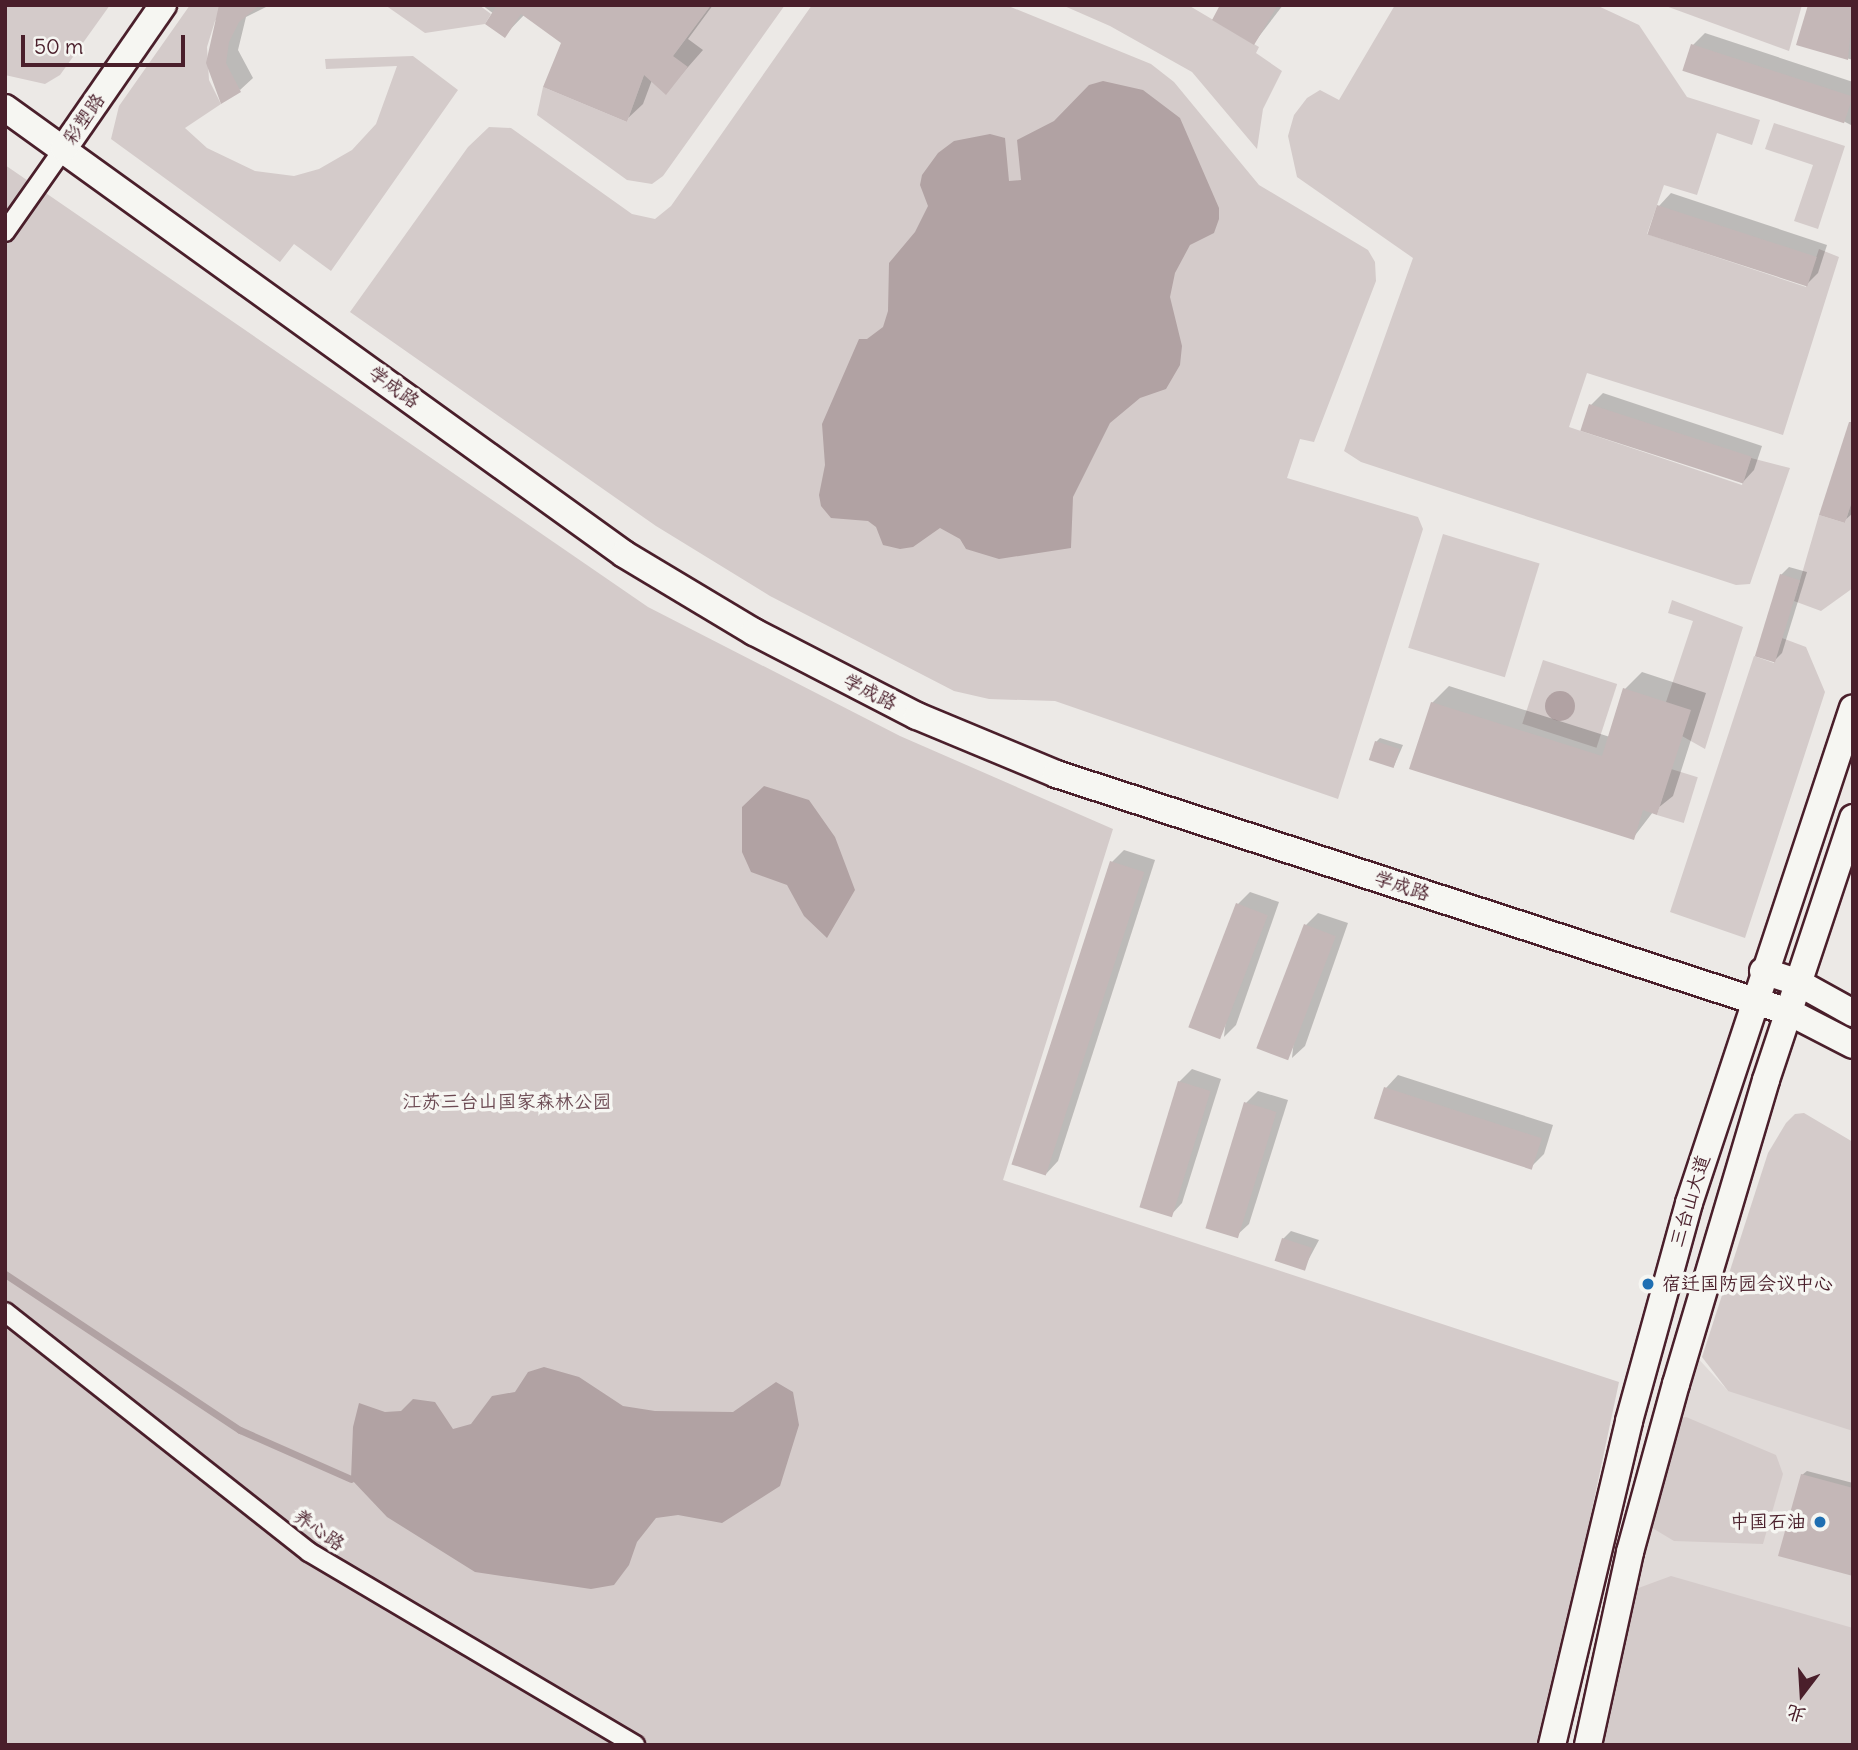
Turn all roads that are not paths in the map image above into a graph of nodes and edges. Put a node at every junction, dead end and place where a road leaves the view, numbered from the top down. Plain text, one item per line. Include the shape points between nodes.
1 (163, 5) edge
2 (5, 108) edge
3 (64, 148) junction
4 (5, 233) edge
5 (1853, 708) edge
6 (1853, 818) edge
7 (1763, 971) junction
8 (1799, 983) junction
9 (1754, 1000) junction
10 (1789, 1012) junction
11 (1853, 1013) edge
12 (1853, 1045) edge
13 (5, 1312) edge
14 (635, 1745) edge
15 (1552, 1745) edge
16 (1588, 1745) edge

1 - 3 main road, 彩塑路
2 - 3 main road, 学成路
3 - 4 street, 彩塑路
3 - 9 main road, 学成路 via 624,554 754,632 917,716 1056,774
5 - 7 main road, 三台山大道
6 - 8 main road, 三台山大道
7 - 8 main road
7 - 9 main road, 三台山大道
8 - 10 main road, 三台山大道
8 - 11 main road
9 - 10 main road, 学成路
9 - 15 main road, 三台山大道 via 1689,1203 1629,1421
10 - 12 main road, 学成路
10 - 16 main road, 三台山大道 via 1658,1448
13 - 14 street, 养心路 via 309,1552

